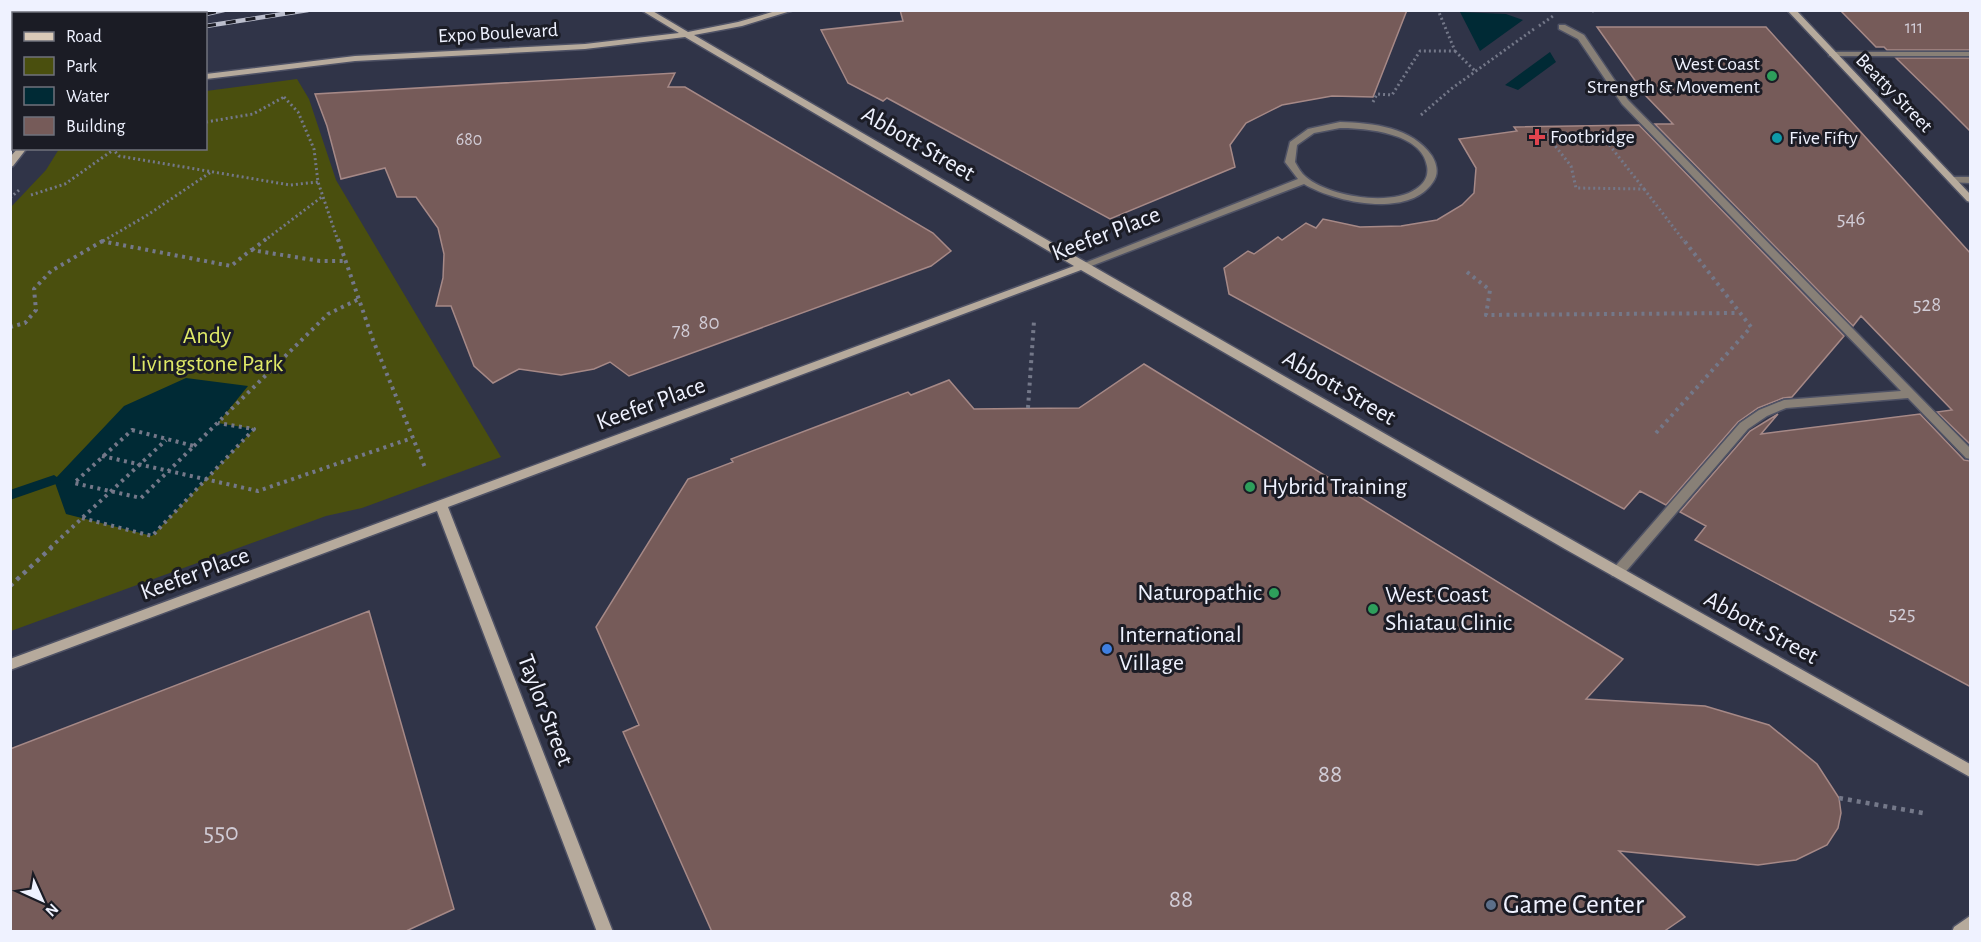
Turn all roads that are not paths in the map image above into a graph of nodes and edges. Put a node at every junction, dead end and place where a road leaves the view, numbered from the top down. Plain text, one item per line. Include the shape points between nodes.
1 (645, 10) edge
2 (790, 10) edge
3 (1791, 10) edge
4 (1562, 27) dead end
5 (689, 36) junction
6 (1832, 54) junction
7 (1971, 54) edge
8 (207, 77) edge
9 (21, 150) edge
10 (10, 164) edge
11 (1305, 180) junction
12 (1952, 180) junction
13 (1971, 180) edge
14 (1971, 200) edge
15 (1082, 266) junction
16 (1910, 393) junction
17 (1971, 455) edge
18 (441, 505) junction
19 (1617, 573) junction
20 (10, 665) edge
21 (1971, 771) edge
22 (1971, 924) edge
23 (605, 932) edge
24 (1960, 932) edge

1 - 5 street, Abbott Street
2 - 5 street, Expo Boulevard
3 - 6 street, Beatty Street
4 - 16 street via 1581,37 1625,102
5 - 8 street, Expo Boulevard via 586,47 376,57
5 - 15 street, Abbott Street
6 - 7 street
6 - 12 street, Beatty Street
9 - 10 street
11 - 11 street via 1353,199 1390,200 1413,193 1428,183 1432,164 1427,154 1405,138 1373,127 1340,125 1311,131 1293,144 1290,162
11 - 15 street, Keefer Place
12 - 13 street
12 - 14 street, Beatty Street
15 - 18 street, Keefer Place
15 - 19 street, Abbott Street
16 - 17 street
16 - 19 street via 1784,404 1763,413 1744,426
18 - 20 street, Keefer Place
18 - 23 street, Taylor Street
19 - 21 street, Abbott Street
22 - 24 street

